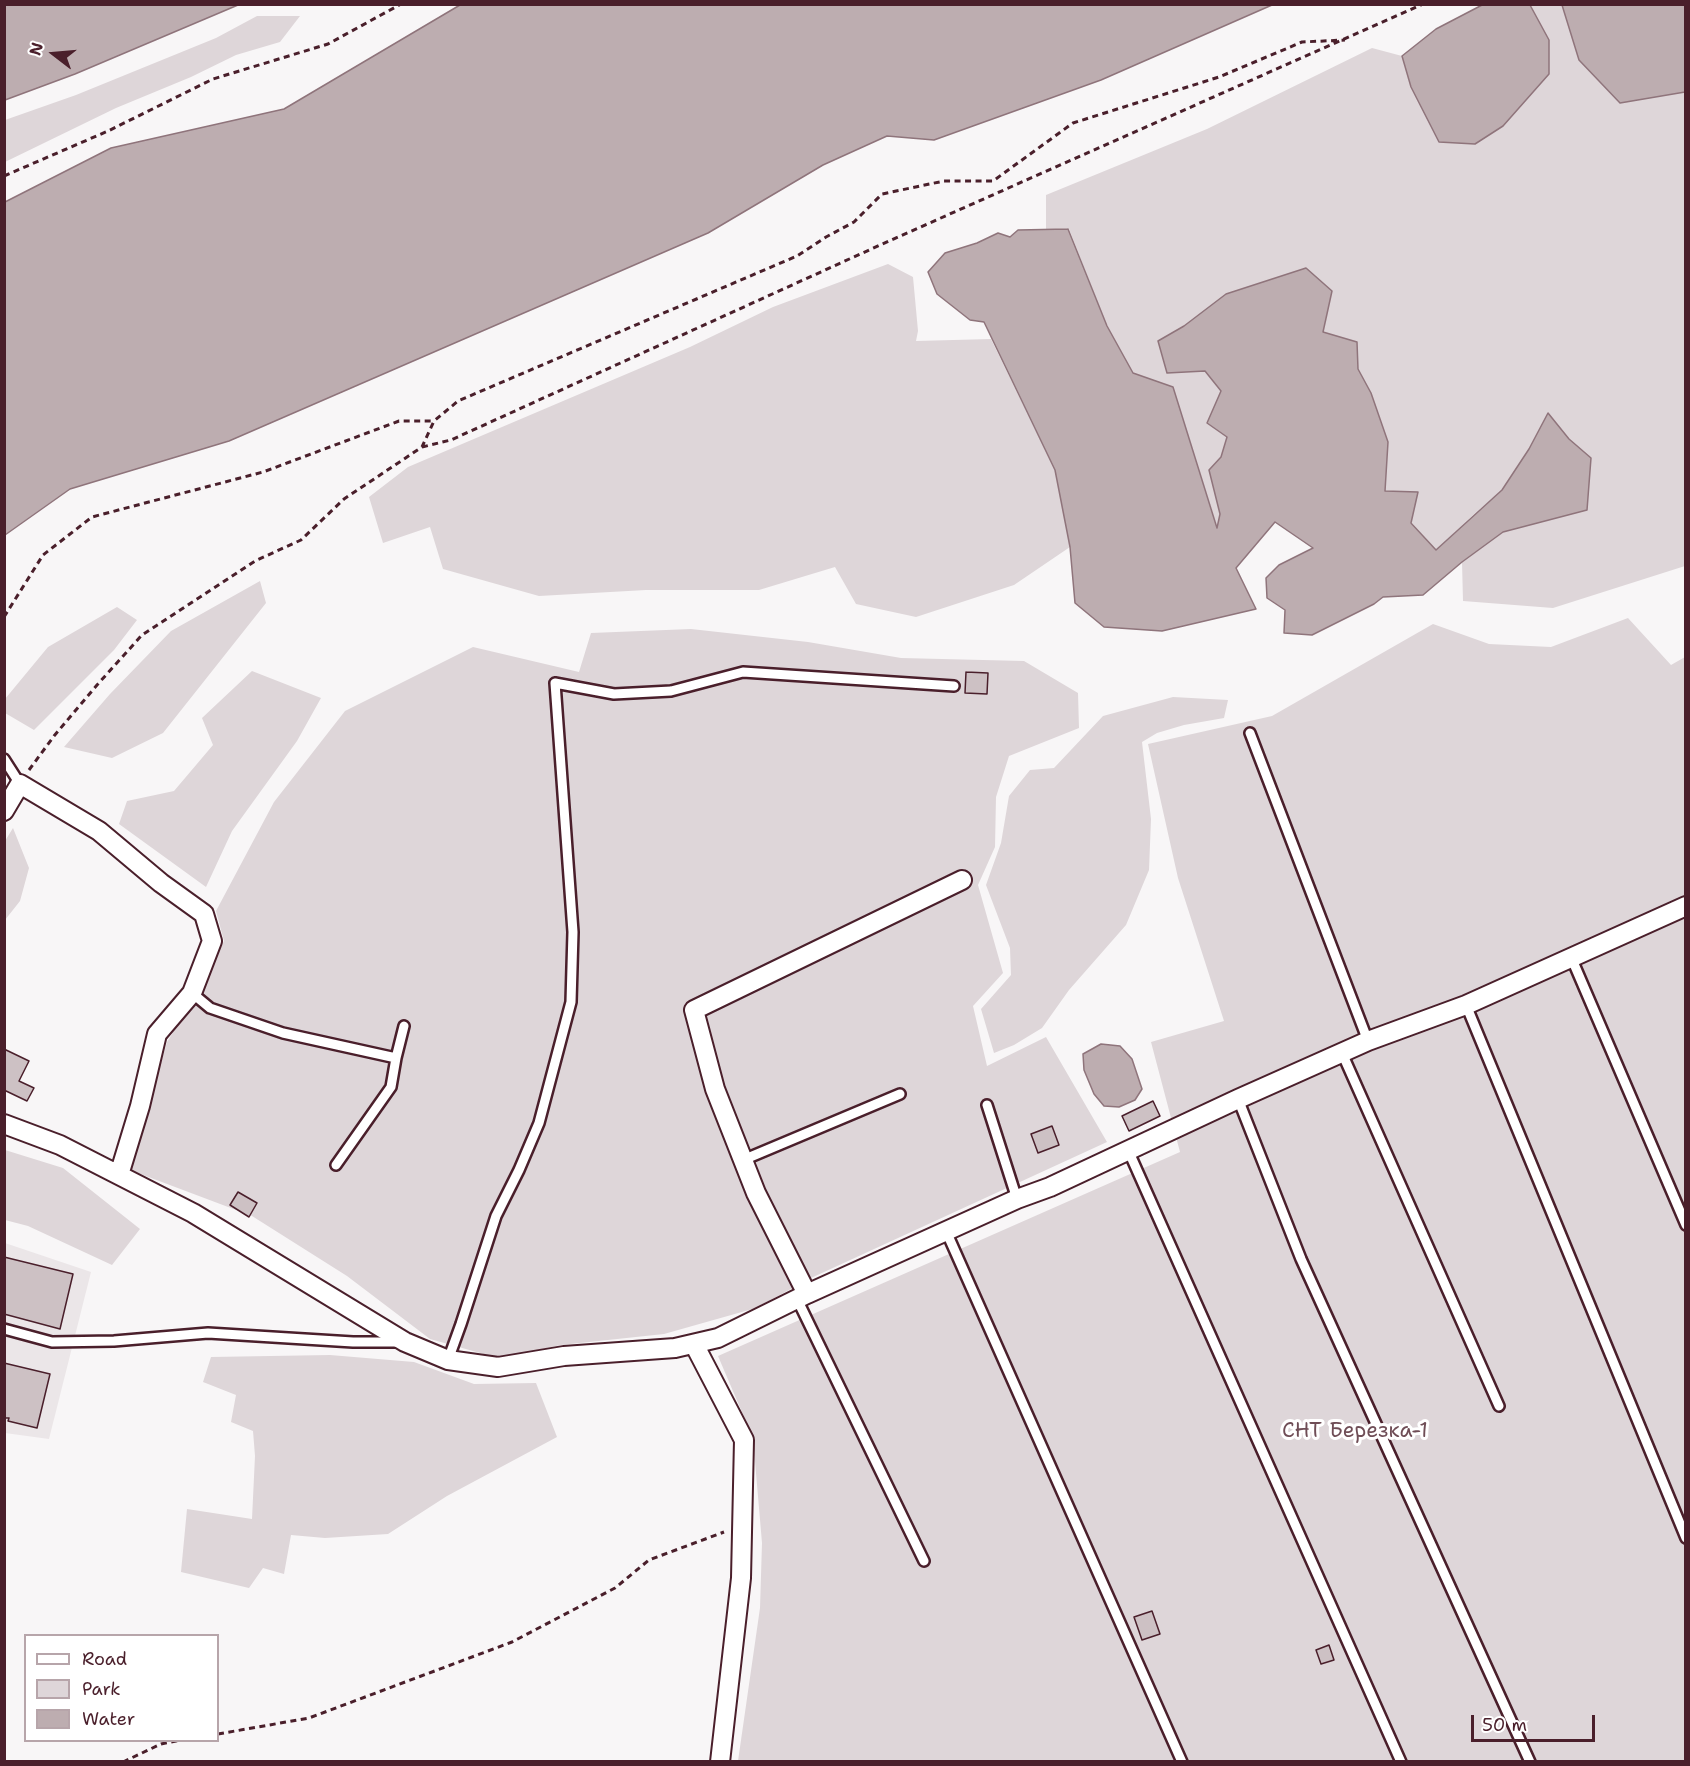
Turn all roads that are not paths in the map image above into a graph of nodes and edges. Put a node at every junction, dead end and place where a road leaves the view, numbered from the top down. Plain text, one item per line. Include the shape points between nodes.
1 (954, 686) dead end
2 (1250, 733) dead end
3 (4, 759) edge
4 (20, 784) junction
5 (4, 811) edge
6 (962, 880) dead end
7 (1685, 907) edge
8 (1571, 957) junction
9 (192, 993) junction
10 (1466, 1005) junction
11 (404, 1026) dead end
12 (1368, 1041) junction
13 (1342, 1053) junction
14 (396, 1058) junction
15 (900, 1094) dead end
16 (1238, 1099) junction
17 (987, 1105) dead end
18 (4, 1124) edge
19 (1128, 1150) junction
20 (743, 1160) junction
21 (336, 1165) dead end
22 (119, 1175) junction
23 (1017, 1199) junction
24 (1686, 1225) edge
25 (946, 1231) junction
26 (802, 1297) junction
27 (4, 1329) edge
28 (405, 1342) junction
29 (694, 1344) junction
30 (448, 1360) junction
31 (1499, 1406) dead end
32 (1686, 1538) edge
33 (924, 1561) dead end
34 (720, 1761) edge
35 (1182, 1761) edge
36 (1401, 1761) edge
37 (1530, 1761) edge

1 - 30 lane via 743,672 671,691 614,694 555,683 573,932 571,1002 539,1123 496,1216
2 - 12 lane
3 - 4 lane
4 - 5 street
4 - 9 street via 99,831 204,914 212,941
6 - 20 street via 694,1010 715,1089
7 - 8 street
8 - 10 street
8 - 24 lane
9 - 14 lane via 210,1008 283,1033
9 - 22 street via 157,1034
10 - 12 street
10 - 32 lane
11 - 14 lane
12 - 13 street
13 - 16 street
13 - 31 lane
14 - 21 lane via 391,1087
15 - 20 lane
16 - 19 street
16 - 37 lane via 1301,1259
17 - 23 lane
18 - 22 street via 60,1145
19 - 23 street
19 - 36 lane
20 - 26 street
22 - 28 street via 193,1213
23 - 25 street
25 - 26 street
25 - 35 lane
26 - 29 street via 718,1338
26 - 33 lane
27 - 28 lane via 52,1342 208,1333
28 - 30 street
29 - 30 street via 564,1356 498,1367
29 - 34 street via 744,1440 741,1578

